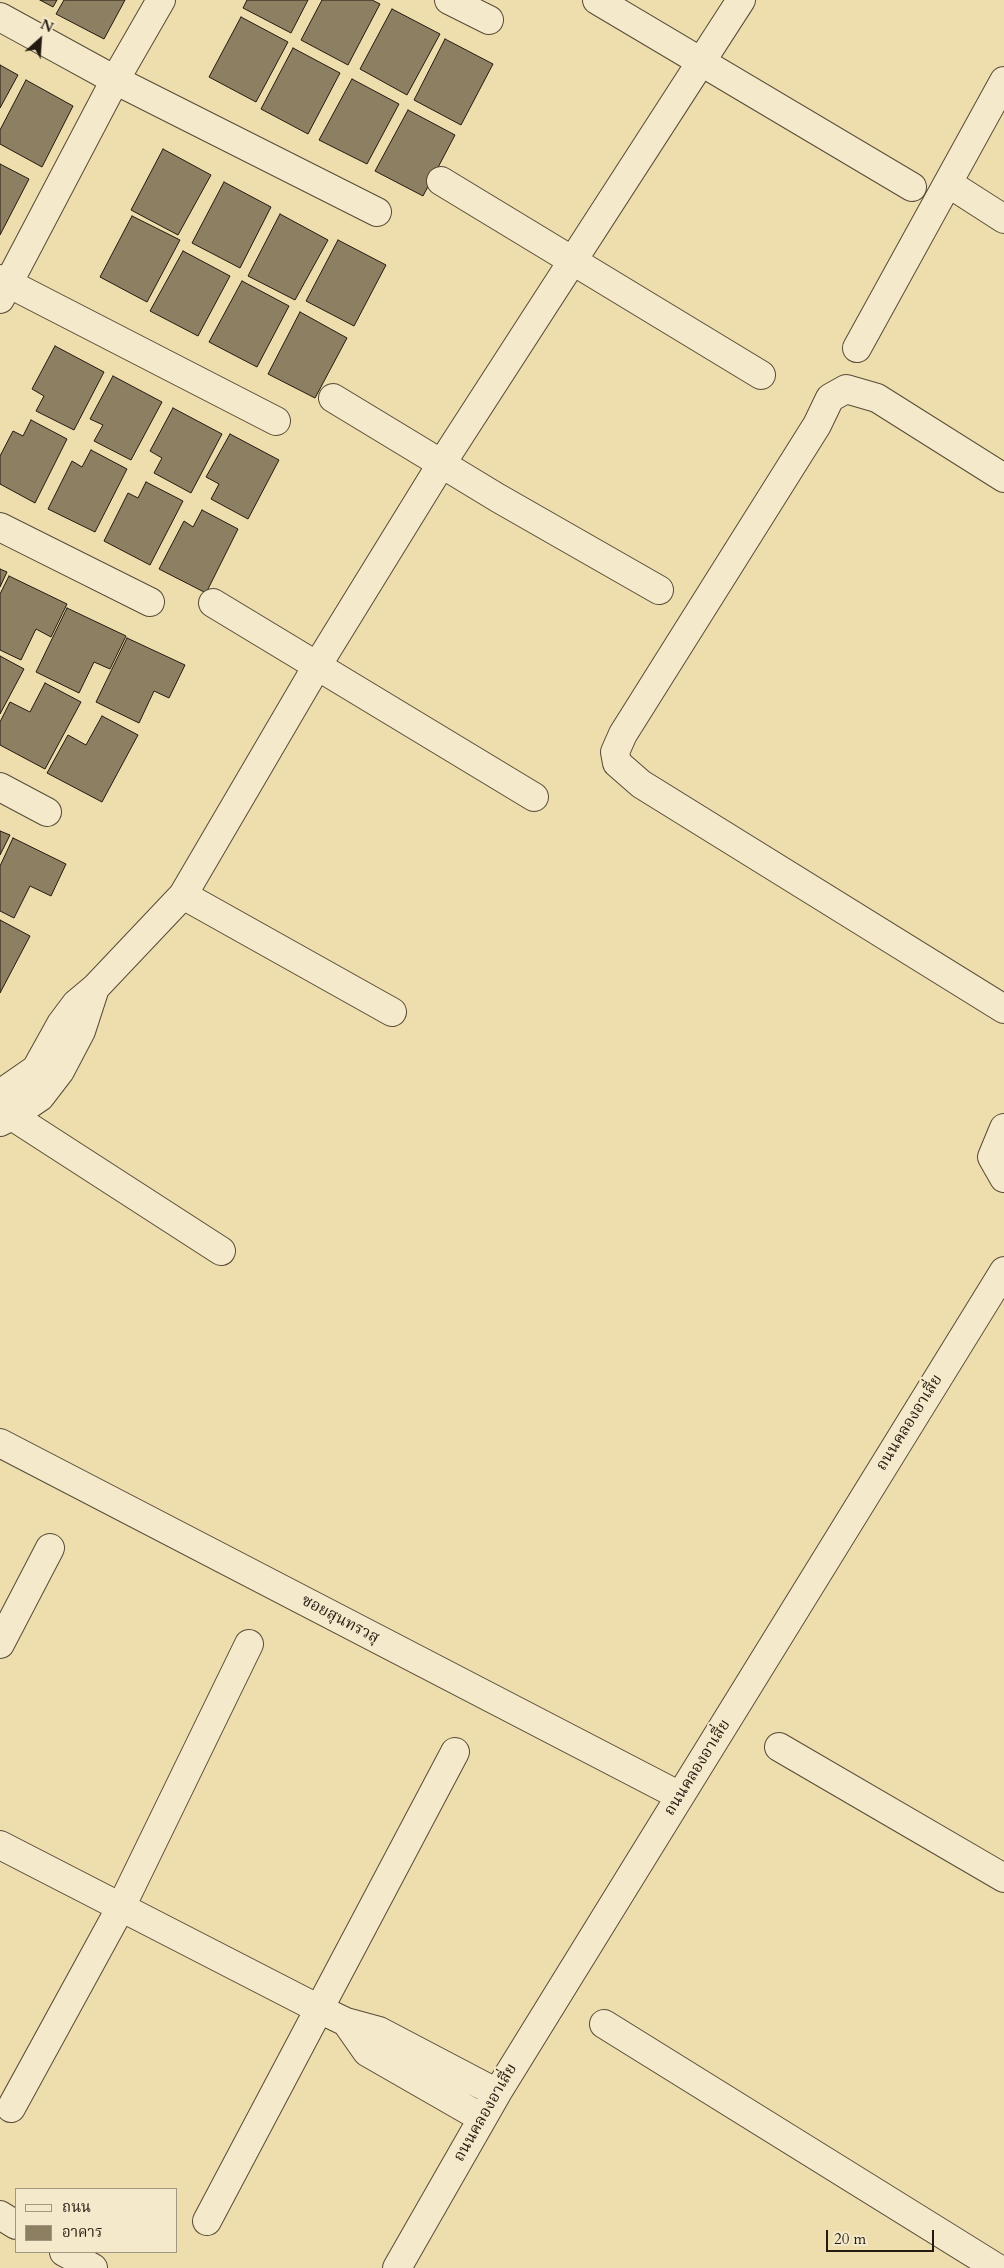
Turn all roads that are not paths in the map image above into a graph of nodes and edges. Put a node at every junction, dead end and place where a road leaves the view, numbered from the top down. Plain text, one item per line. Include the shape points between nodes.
1 (161, 0) edge
2 (449, 0) edge
3 (598, 0) edge
4 (741, 0) edge
5 (0, 17) edge
6 (489, 20) dead end
7 (701, 63) junction
8 (115, 80) junction
9 (1004, 81) edge
10 (441, 181) dead end
11 (948, 183) junction
12 (912, 188) dead end
13 (377, 212) dead end
14 (1004, 219) edge
15 (573, 260) junction
16 (3, 287) edge
17 (857, 348) dead end
18 (761, 376) dead end
19 (333, 398) dead end
20 (276, 422) dead end
21 (442, 463) junction
22 (1004, 478) edge
23 (0, 527) edge
24 (659, 590) dead end
25 (150, 602) dead end
26 (213, 603) dead end
27 (317, 666) junction
28 (0, 788) edge
29 (534, 797) dead end
30 (47, 812) dead end
31 (183, 895) junction
32 (1004, 1008) edge
33 (392, 1012) dead end
34 (3, 1108) edge
35 (1004, 1128) edge
36 (1004, 1178) edge
37 (221, 1251) dead end
38 (1004, 1271) edge
39 (0, 1443) edge
40 (50, 1548) dead end
41 (0, 1644) edge
42 (249, 1644) dead end
43 (779, 1747) dead end
44 (455, 1752) dead end
45 (680, 1796) junction
46 (0, 1844) edge
47 (1004, 1878) edge
48 (121, 1907) junction
49 (319, 2009) junction
50 (346, 2022) junction
51 (604, 2024) dead end
52 (497, 2093) junction
53 (11, 2108) dead end
54 (482, 2118) junction
55 (0, 2215) edge
56 (207, 2221) dead end
57 (15, 2224) edge
58 (66, 2253) edge
59 (993, 2267) edge
60 (93, 2268) edge
61 (397, 2268) edge

1 - 8 street
2 - 6 street
3 - 7 street
4 - 7 street
5 - 8 street
7 - 12 street
7 - 15 street
8 - 13 street
8 - 16 street
9 - 11 street
10 - 15 street
11 - 14 street
11 - 17 street
15 - 18 street
15 - 21 street
16 - 20 street
19 - 21 street
21 - 24 street
21 - 27 street
22 - 32 street via 877,398 846,389 830,398 817,425 623,734 615,752 617,763 641,784
23 - 25 street
26 - 27 street
27 - 29 street
27 - 31 street
28 - 30 street
31 - 33 street
31 - 34 street via 95,988 81,1031 60,1071 40,1097
34 - 37 street
35 - 36 street via 992,1157
38 - 45 street, ถนนคลองอาเสี่ย
39 - 45 street, ซอยสุนทรวสุ
40 - 41 street
42 - 48 street
43 - 47 street
44 - 49 street
45 - 52 street, ถนนคลองอาเสี่ย
46 - 48 street
48 - 49 street
48 - 53 street
49 - 50 street
49 - 56 street
50 - 52 street via 379,2031
50 - 54 street via 367,2052
51 - 59 street
52 - 54 street, ถนนคลองอาเสี่ย
54 - 61 street, ถนนคลองอาเสี่ย
55 - 57 street
58 - 60 street

